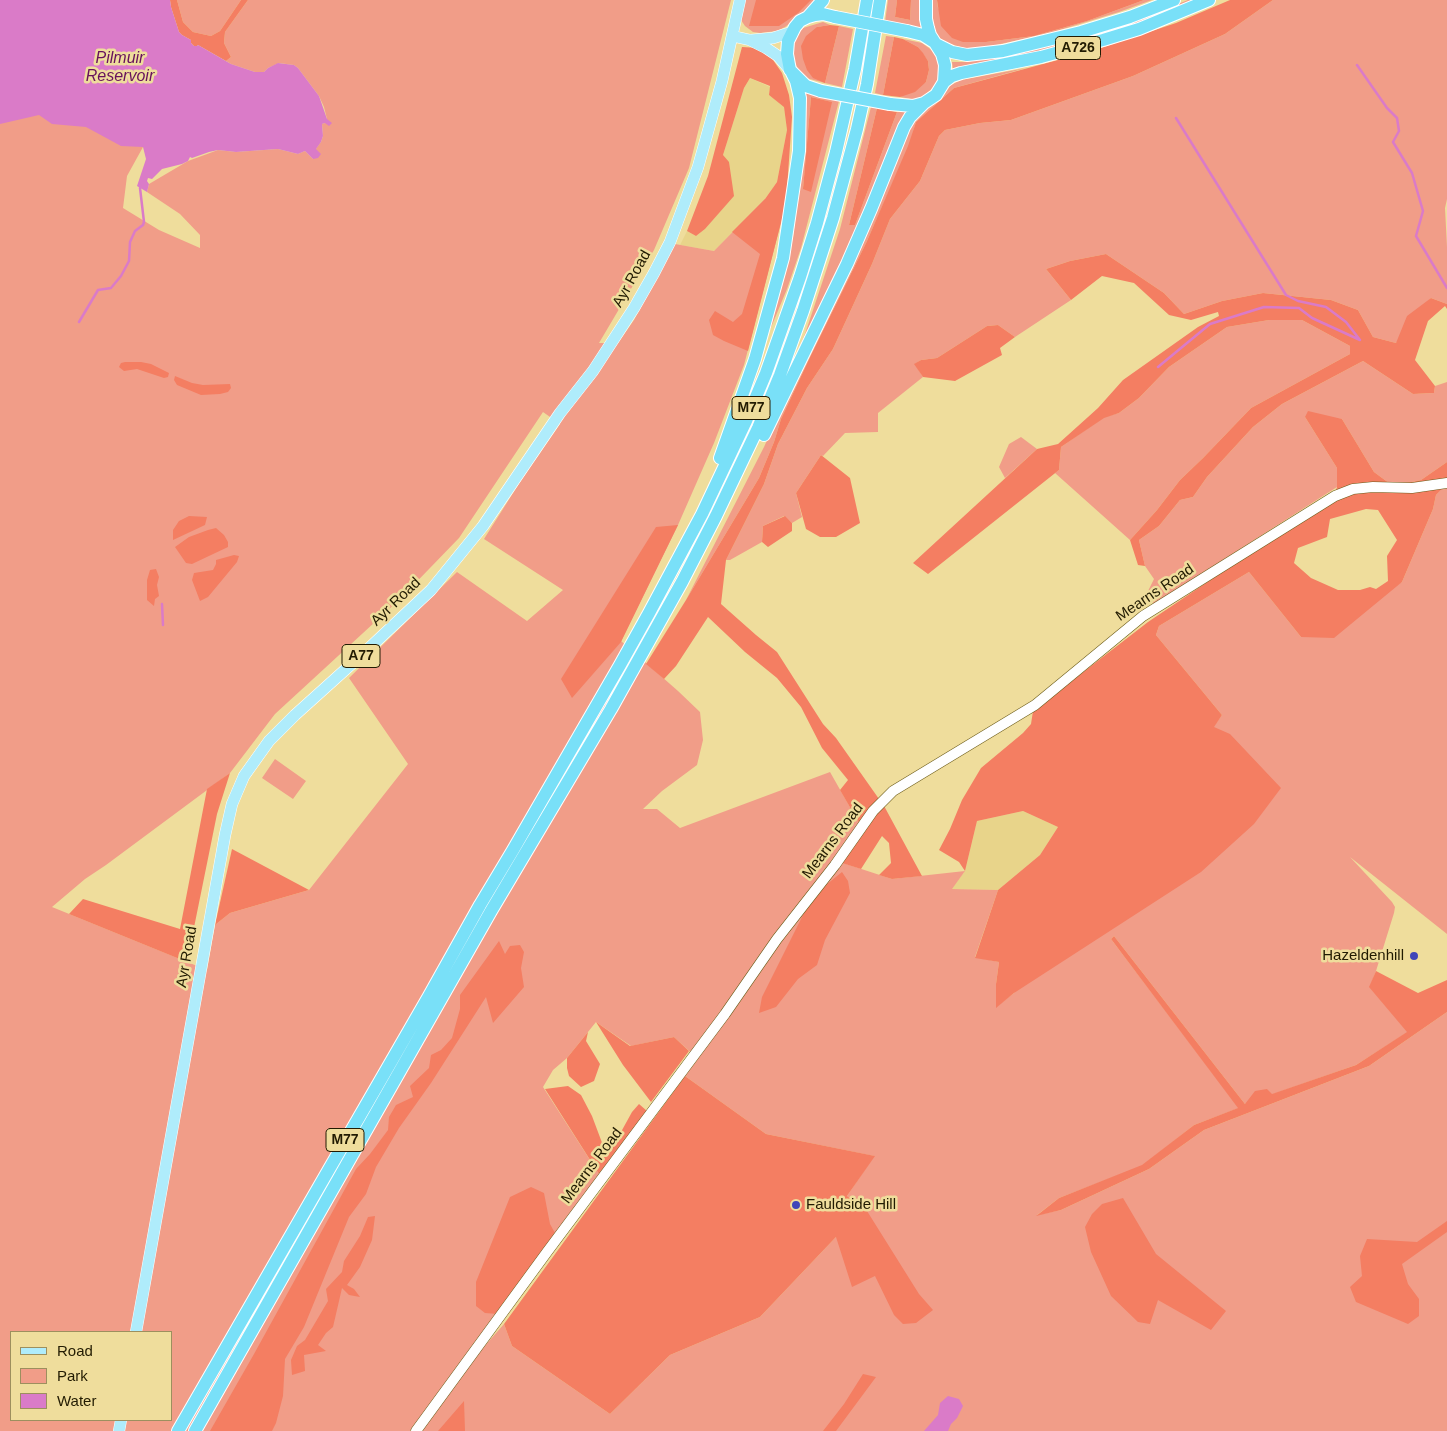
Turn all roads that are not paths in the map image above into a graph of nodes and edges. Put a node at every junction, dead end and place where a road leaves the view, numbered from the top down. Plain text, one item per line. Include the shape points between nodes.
1 (740, 0) edge
2 (823, 0) edge
3 (867, 0) edge
4 (880, 0) edge
5 (926, 0) edge
6 (1174, 0) edge
7 (1209, 0) edge
8 (808, 17) junction
9 (792, 32) junction
10 (732, 36) junction
11 (750, 40) junction
12 (935, 43) junction
13 (791, 71) junction
14 (944, 82) junction
15 (924, 103) junction
16 (1447, 483) edge
17 (677, 562) junction
18 (643, 652) junction
19 (136, 1331) edge
20 (178, 1431) edge
21 (195, 1431) edge
22 (416, 1431) edge

1 - 10 main road, Ayr Road / A77
2 - 8 highway
3 - 17 highway, M77 via 836,152 789,309 746,421
4 - 18 highway, M77 via 857,129 800,320 754,436 716,516
5 - 12 highway via 926,19
6 - 12 highway, A726 via 1081,32 988,54 958,54
7 - 14 highway, A726 via 1139,29 1041,57 961,73
8 - 9 highway via 800,21
8 - 12 highway, A726, bridge via 823,14 907,31 923,35
9 - 11 main road
9 - 13 highway via 787,48
10 - 11 main road
10 - 19 main road, Ayr Road / A77 via 709,132 689,194 645,290 593,371 560,413 483,526 431,590 275,734 244,776 232,804 225,835
11 - 13 main road via 778,56
12 - 14 highway via 945,65
13 - 15 highway, bridge via 806,86 821,91 890,104 913,106
13 - 17 highway via 800,98 799,151 783,258 742,400
14 - 15 highway, A726 via 936,95
15 - 18 highway via 904,128 847,264 729,507 679,597
16 - 22 street, Mearns Road via 1412,488 1373,486 1335,496 1143,616 1035,705 893,791 873,811 777,939
17 - 20 highway, M77
18 - 21 highway, M77 via 491,911

